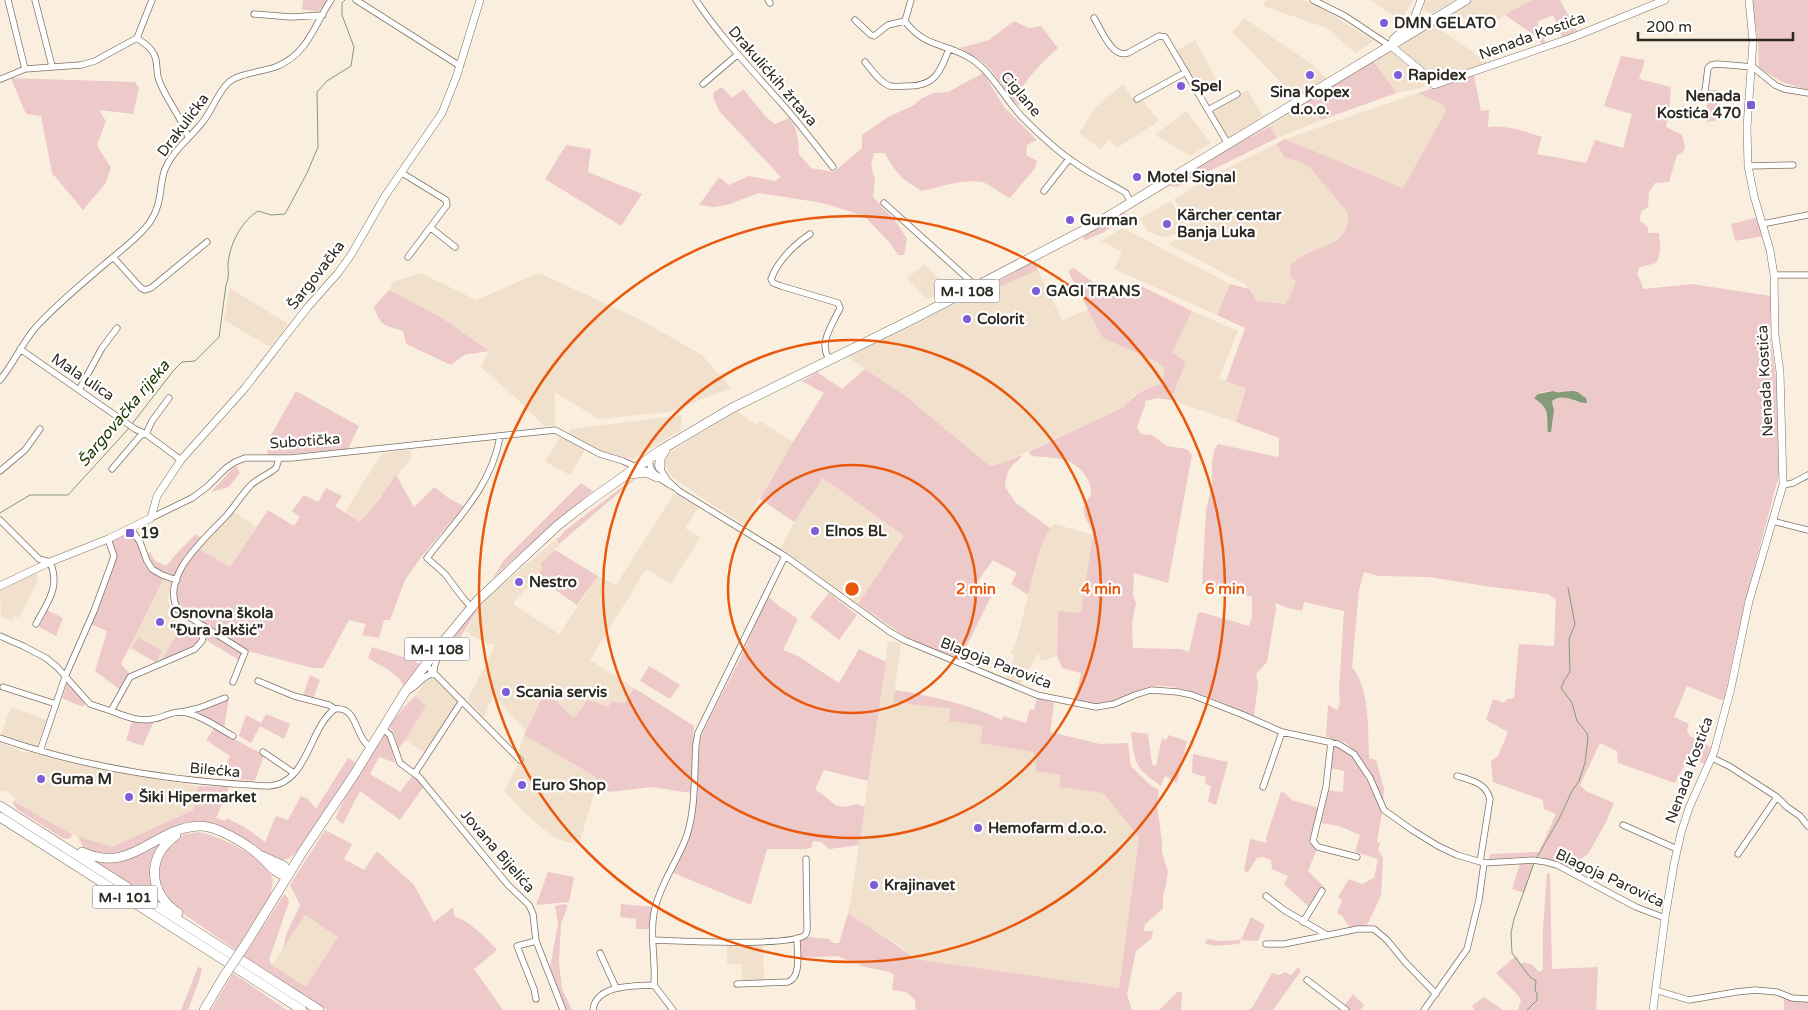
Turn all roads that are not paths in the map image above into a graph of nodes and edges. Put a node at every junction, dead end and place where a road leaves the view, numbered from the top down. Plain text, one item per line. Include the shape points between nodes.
1 (8, 0) edge
2 (35, 0) edge
3 (152, 0) edge
4 (331, 0) edge
5 (356, 0) edge
6 (480, 0) edge
7 (696, 0) edge
8 (911, 0) edge
9 (1313, 0) edge
10 (1421, 0) edge
11 (1466, 0) edge
12 (1665, 0) edge
13 (1749, 0) edge
14 (254, 14) dead end
15 (323, 15) junction
16 (1094, 18) dead end
17 (855, 20) dead end
18 (905, 21) junction
19 (138, 38) junction
20 (1391, 46) junction
21 (950, 49) junction
22 (738, 55) junction
23 (864, 62) dead end
24 (52, 66) junction
25 (460, 66) junction
26 (1753, 67) junction
27 (25, 69) junction
28 (1186, 72) junction
29 (1, 79) edge
30 (703, 84) dead end
31 (1808, 93) edge
32 (1236, 94) dead end
33 (1704, 98) dead end
34 (1137, 99) dead end
35 (1208, 110) junction
36 (188, 136) junction
37 (1228, 144) junction
38 (1069, 159) junction
39 (1793, 164) dead end
40 (1748, 166) junction
41 (833, 167) dead end
42 (402, 173) junction
43 (1044, 191) dead end
44 (884, 203) dead end
45 (1131, 203) junction
46 (1808, 215) edge
47 (1762, 224) junction
48 (431, 228) junction
49 (810, 234) dead end
50 (206, 242) dead end
51 (455, 248) dead end
52 (113, 257) junction
53 (408, 257) dead end
54 (1808, 274) edge
55 (1774, 275) junction
56 (976, 286) junction
57 (117, 328) dead end
58 (20, 349) junction
59 (830, 360) junction
60 (0, 380) edge
61 (79, 390) junction
62 (169, 398) dead end
63 (40, 429) dead end
64 (146, 434) junction
65 (500, 437) junction
66 (675, 442) junction
67 (650, 457) junction
68 (279, 459) junction
69 (181, 460) junction
70 (636, 467) junction
71 (112, 469) dead end
72 (0, 471) edge
73 (658, 472) junction
74 (1808, 475) edge
75 (618, 480) junction
76 (1782, 485) junction
77 (672, 486) junction
78 (151, 518) junction
79 (1, 521) edge
80 (1772, 522) junction
81 (131, 529) junction
82 (1808, 530) edge
83 (108, 539) junction
84 (786, 556) junction
85 (50, 562) junction
86 (177, 580) junction
87 (0, 586) edge
88 (471, 607) junction
89 (36, 624) dead end
90 (205, 627) junction
91 (0, 636) edge
92 (441, 644) junction
93 (426, 664) junction
94 (434, 673) junction
95 (65, 677) junction
96 (258, 681) dead end
97 (233, 682) dead end
98 (3, 687) dead end
99 (405, 692) junction
100 (224, 698) dead end
101 (462, 701) junction
102 (56, 704) junction
103 (335, 709) junction
104 (111, 711) junction
105 (180, 712) junction
106 (382, 728) junction
107 (1282, 732) junction
108 (233, 736) dead end
109 (0, 738) edge
110 (1331, 742) junction
111 (371, 748) junction
112 (40, 751) junction
113 (263, 752) dead end
114 (1712, 758) junction
115 (520, 760) dead end
116 (294, 772) junction
117 (415, 773) junction
118 (1457, 776) dead end
119 (1263, 787) dead end
120 (1778, 797) junction
121 (0, 806) edge
122 (0, 818) edge
123 (1622, 825) dead end
124 (1808, 826) edge
125 (193, 827) junction
126 (67, 848) junction
127 (1678, 849) junction
128 (303, 851) junction
129 (1738, 854) dead end
130 (1357, 857) dead end
131 (806, 859) dead end
132 (1482, 862) junction
133 (274, 865) junction
134 (288, 876) junction
135 (1322, 891) dead end
136 (275, 896) junction
137 (1266, 896) dead end
138 (1665, 918) junction
139 (1303, 922) junction
140 (1328, 934) junction
141 (797, 938) junction
142 (653, 940) junction
143 (536, 941) junction
144 (1266, 944) dead end
145 (225, 949) junction
146 (600, 953) dead end
147 (249, 977) junction
148 (1307, 980) dead end
149 (737, 984) dead end
150 (654, 985) junction
151 (616, 988) junction
152 (1655, 990) junction
153 (1436, 994) junction
154 (536, 999) dead end
155 (1808, 999) edge
156 (204, 1010) edge
157 (292, 1010) edge
158 (302, 1010) edge
159 (319, 1010) edge
160 (563, 1010) edge
161 (594, 1010) edge
162 (673, 1010) edge
163 (1346, 1010) edge
164 (1424, 1010) edge
165 (1653, 1010) edge

1 - 27 street
2 - 24 street
3 - 19 street
4 - 15 street, Drakulićka
5 - 25 street
6 - 25 street, Šargovačka
7 - 22 street, Drakulićkih žrtava
8 - 18 street
9 - 20 street
10 - 20 street via 1413,21 1393,39
11 - 20 main road, M-I 108
12 - 20 street, Nenada Kostića via 1577,36 1434,85
13 - 26 street, Nenada Kostića
14 - 15 street
15 - 36 street, Drakulićka via 308,42 296,55 279,65 228,83 201,124
16 - 28 street via 1119,54 1124,55 1159,36 1165,37
17 - 18 street via 874,36 888,25
18 - 21 street, Ciglane via 926,41
19 - 24 street via 95,61
19 - 36 street via 153,51 160,84
20 - 37 main road, M-I 108
21 - 23 street via 941,69 930,82 920,85 890,86
21 - 38 street, Ciglane via 972,59 987,71 1006,100
22 - 30 street
22 - 41 street, Drakulićkih žrtava
24 - 27 street
25 - 42 street, Šargovačka via 442,113
26 - 31 street via 1775,85
26 - 33 street via 1711,65
26 - 40 street, Nenada Kostića via 1747,128
27 - 29 street
28 - 34 street
28 - 35 street
32 - 35 street
35 - 37 street
36 - 52 street, Drakulićka via 164,171 158,207 150,222
37 - 45 main road, M-I 108
38 - 43 street
38 - 45 street, Ciglane via 1126,193
39 - 40 street
40 - 47 street, Nenada Kostića
42 - 48 street via 446,200 448,205
42 - 69 street, Šargovačka via 338,273 245,388
44 - 56 street
45 - 56 main road, M-I 108
46 - 47 street
47 - 55 street, Nenada Kostića
48 - 51 street
48 - 53 street
49 - 59 street via 784,258 771,279 781,286 838,303 840,308 825,344 825,353
50 - 52 street via 145,290
52 - 58 street, Drakulićka via 36,327
54 - 55 street
55 - 76 street, Nenada Kostića
56 - 59 main road, M-I 108
57 - 61 street
58 - 60 street, Drakulićka
58 - 61 street, Mala ulica
59 - 66 main road, M-I 108 via 732,408
61 - 64 street, Mala ulica
62 - 64 street
63 - 72 street via 25,450
64 - 69 street, Mala ulica
64 - 71 street via 141,435
65 - 68 street, Subotička
65 - 70 street, Subotička via 555,430 600,454
65 - 88 street via 497,455 485,482 427,558 445,574
66 - 67 main road, M-I 108
66 - 73 main road via 662,454
67 - 70 main road, M-I 108
67 - 73 street via 650,466
67 - 73 street, Blagoja Parovića via 655,458
68 - 78 street, Subotička via 254,457 235,462 192,498
68 - 86 street via 276,468 251,484 189,555
69 - 78 street, Šargovačka via 157,496
70 - 75 main road, M-I 108
73 - 75 main road via 633,473
73 - 77 street
73 - 77 street, Blagoja Parovića
74 - 76 street
75 - 88 main road, M-I 108 via 557,526
76 - 80 street, Nenada Kostića
77 - 84 street, Blagoja Parovića
78 - 81 street, Subotička
79 - 85 street via 39,559
80 - 82 street
80 - 114 street, Nenada Kostića via 1749,601
81 - 83 street, Subotička
81 - 86 street via 152,569
83 - 85 street, Subotička
83 - 95 street via 114,556
84 - 107 street, Blagoja Parovića via 894,635 1037,695 1096,707 1114,704 1143,691 1178,692
84 - 142 street via 698,733 691,822 661,890 654,916
85 - 87 street, Subotička
85 - 89 street via 55,584
86 - 90 street via 172,594 178,610
88 - 92 main road, M-I 108
90 - 97 street via 245,652
90 - 104 street via 203,638 195,649 130,677
91 - 95 street via 46,658
92 - 93 main road, M-I 108
92 - 94 street via 442,651 434,664
93 - 94 street
93 - 99 main road, M-I 108
94 - 99 street via 425,675 414,688
94 - 101 street
95 - 102 street
95 - 104 street via 90,704
96 - 103 street
98 - 102 street
99 - 106 main road, M-I 108
100 - 105 street
101 - 115 street
101 - 117 street
102 - 112 street
103 - 111 street via 349,712 363,742
103 - 116 street, Bilećka via 328,715
104 - 105 street via 143,720
105 - 108 street via 201,718
106 - 111 main road, M-I 108
106 - 117 street, Jovana Bijelića via 390,735 400,763
107 - 110 street, Blagoja Parovića
107 - 119 street
109 - 112 street, Bilećka
110 - 130 street via 1324,800 1313,841 1318,847
110 - 132 street, Blagoja Parovića via 1354,754 1388,814 1438,846
111 - 128 main road, M-I 108
112 - 116 street, Bilećka via 90,764 176,779 276,786 286,782
113 - 116 street
114 - 120 street
114 - 127 street, Nenada Kostića via 1689,808
117 - 143 street, Jovana Bijelića via 508,885 529,905
118 - 132 street via 1479,783 1490,798
120 - 124 street
120 - 129 street
121 - 126 main road, M-I 101
122 - 147 main road, M-I 101
123 - 127 street
125 - 126 main road via 174,831 118,858 101,859
125 - 133 main road via 209,827 224,833
125 - 145 main road via 176,835 161,848 154,868 156,884 171,908 221,942
126 - 145 main road, M-I 101
127 - 138 street, Nenada Kostića
128 - 133 main road via 290,861
128 - 134 main road, M-I 108
131 - 141 street via 807,932
132 - 138 street, Blagoja Parovića via 1536,861 1557,865 1636,907
132 - 153 street via 1479,900 1467,949
133 - 134 main road via 284,866
133 - 136 main road
134 - 136 main road, M-I 108
135 - 139 street
136 - 156 main road, M-I 108, bridge
137 - 139 street
138 - 152 street, Nenada Kostića
139 - 140 street
140 - 144 street via 1284,944
140 - 153 street via 1366,928 1378,931
141 - 142 street via 756,942
141 - 149 street via 797,974 794,979
142 - 150 street
143 - 154 street via 517,946
143 - 160 street, Jovana Bijelića
145 - 159 main road, M-I 101
146 - 151 street
147 - 157 main road
147 - 158 main road, M-I 101
148 - 163 street
150 - 151 street
150 - 162 street
151 - 161 street via 598,999
152 - 155 street via 1689,1000 1755,990
152 - 165 street, Nenada Kostića
153 - 164 street

